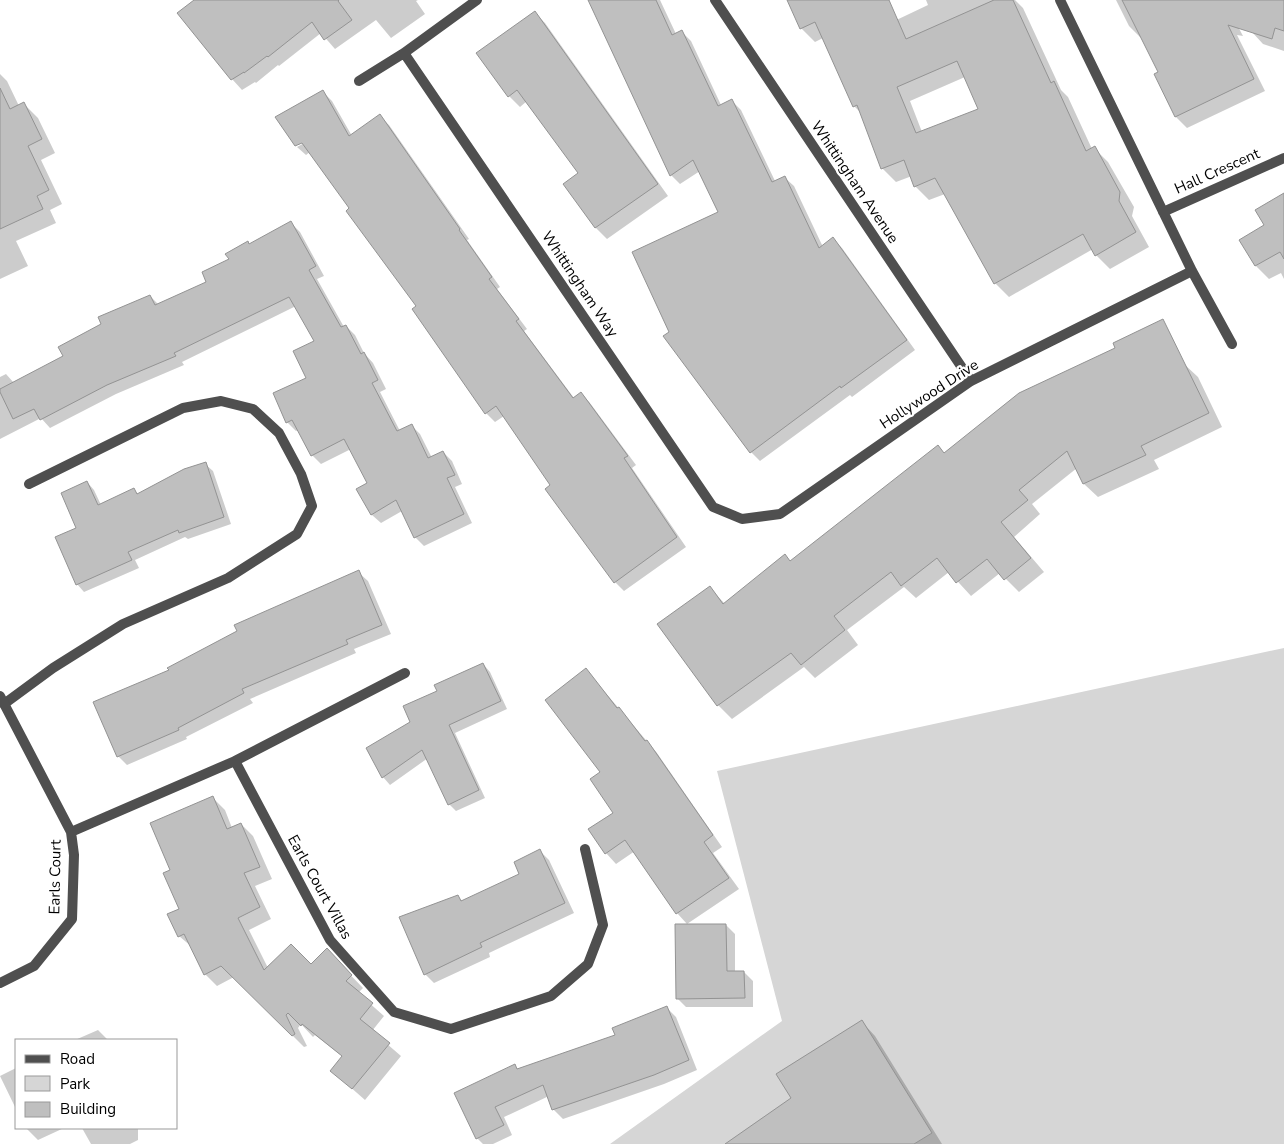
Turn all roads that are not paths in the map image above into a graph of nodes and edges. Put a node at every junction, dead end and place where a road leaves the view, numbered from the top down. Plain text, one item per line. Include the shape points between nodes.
1 (476, 0) edge
2 (715, 0) edge
3 (1060, 0) edge
4 (404, 53) junction
5 (359, 81) dead end
6 (1284, 158) edge
7 (1163, 212) junction
8 (1192, 272) junction
9 (1232, 344) dead end
10 (971, 380) junction
11 (29, 484) dead end
12 (742, 519) joint
13 (404, 673) dead end
14 (2, 700) edge
15 (235, 761) junction
16 (71, 832) junction
17 (585, 849) dead end
18 (0, 983) edge

1 - 4 street
2 - 10 street, Whittingham Avenue
3 - 7 street
4 - 5 street
4 - 12 street, Whittingham Way via 713,507
6 - 7 street, Hall Crescent
7 - 8 street
8 - 9 street
8 - 10 street, Hollywood Drive
10 - 12 street, Hollywood Drive via 780,514
11 - 14 street via 183,408 221,401 253,409 279,433 301,474 312,506 297,534 228,578 123,624
13 - 15 street
14 - 16 street, Earls Court
15 - 16 street
15 - 17 street, Earls Court Villas via 330,940 394,1012 451,1029 551,996 588,964 603,925
16 - 18 street, Earls Court via 74,855 72,918 34,966

